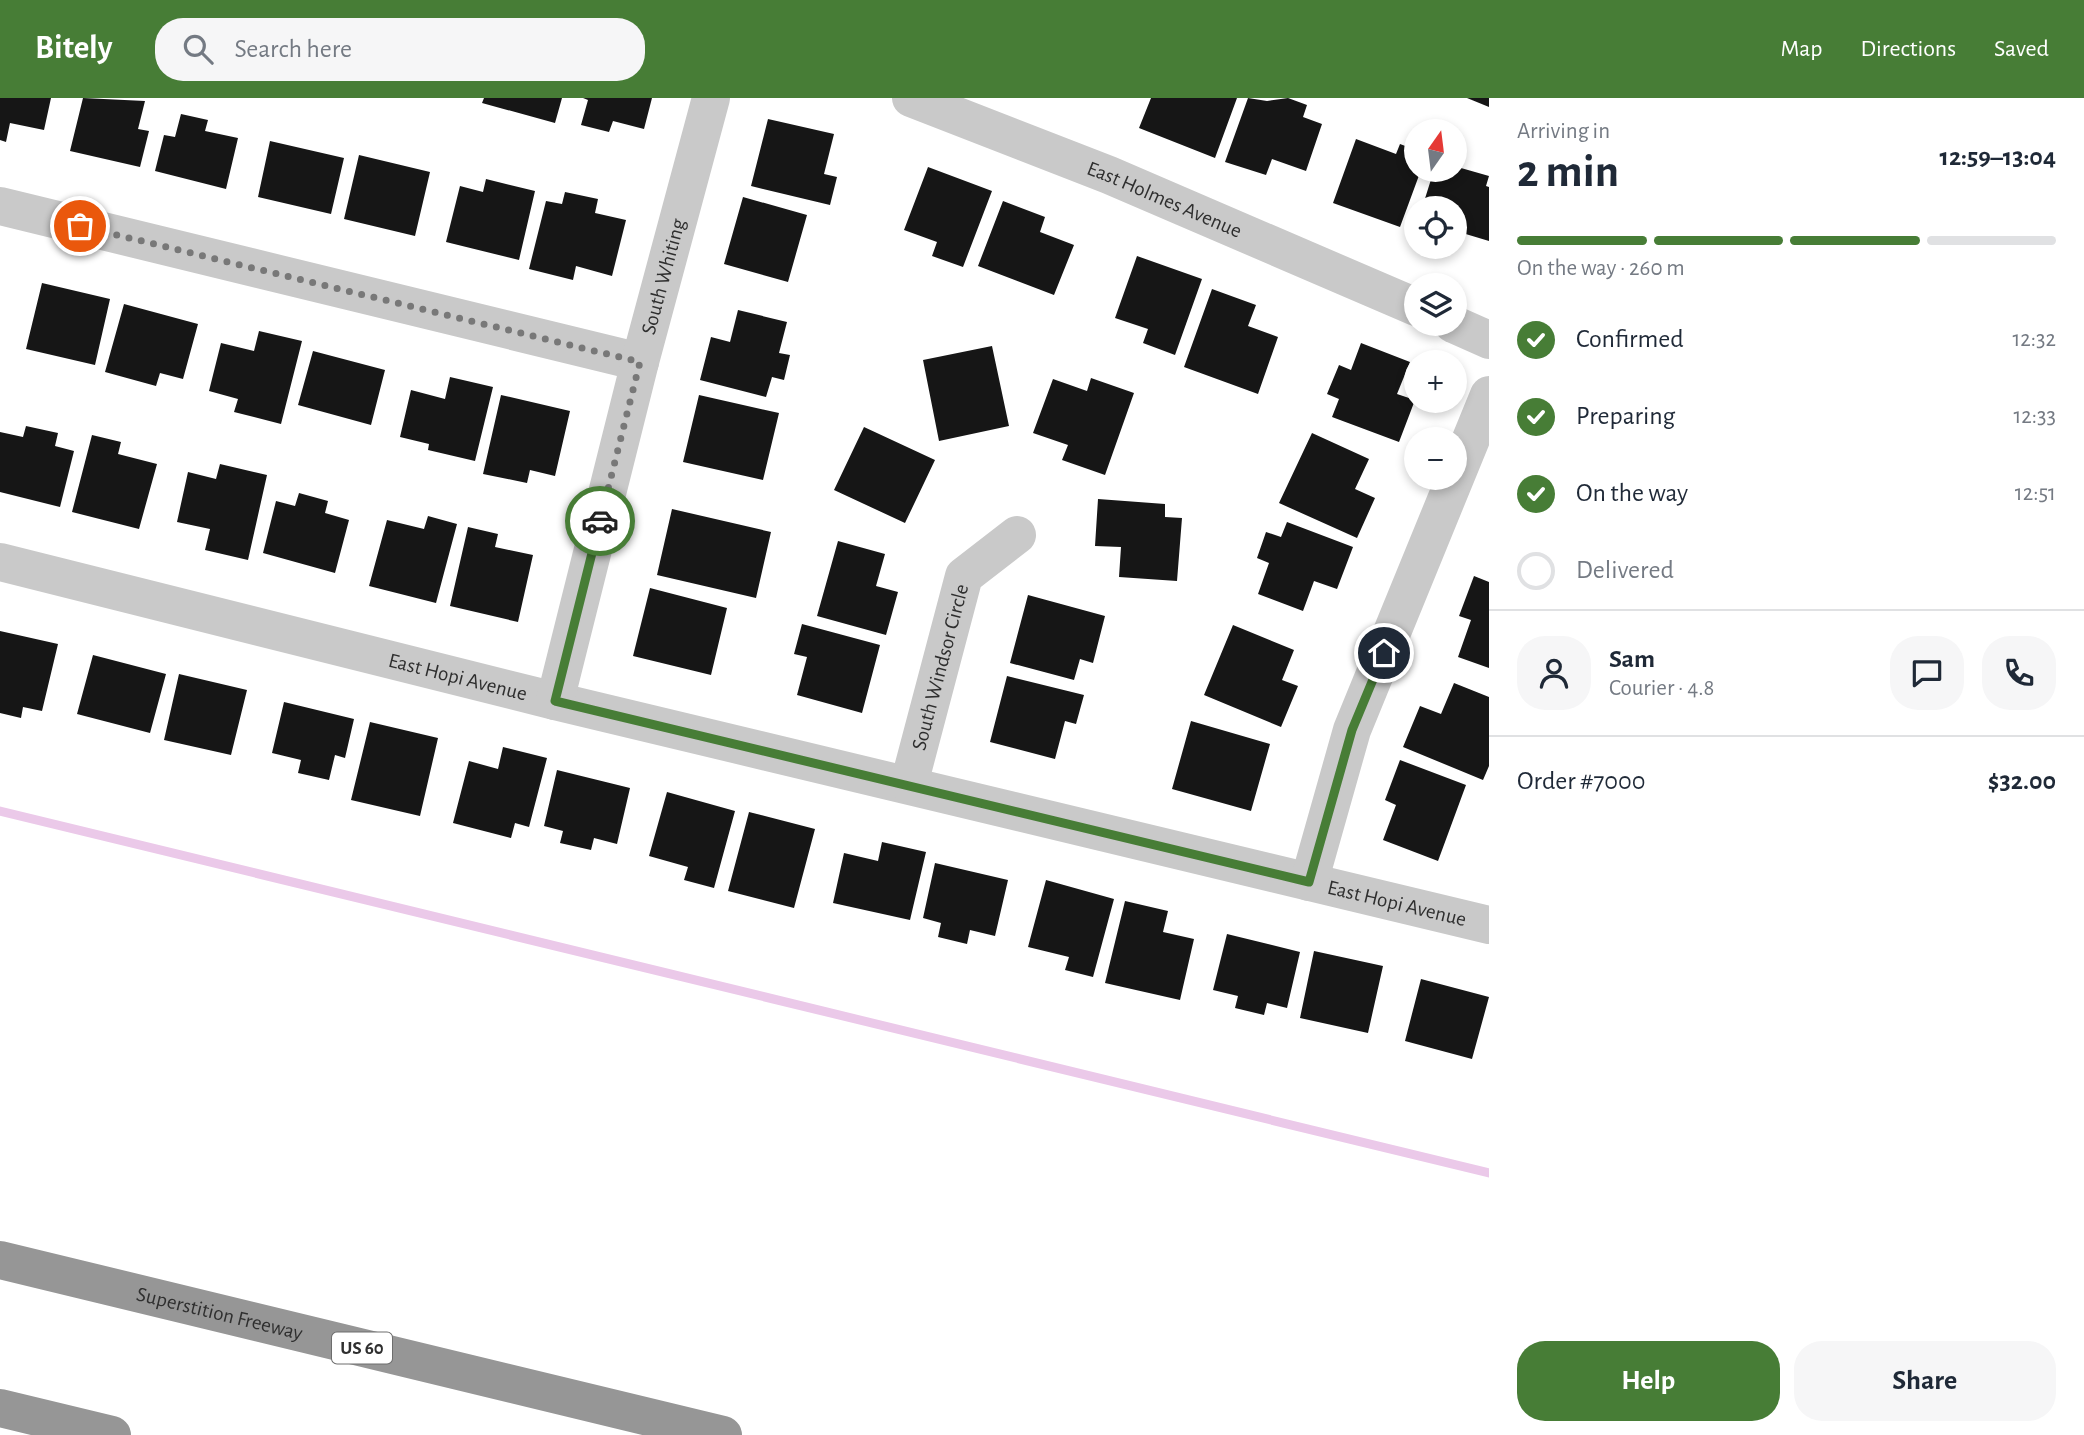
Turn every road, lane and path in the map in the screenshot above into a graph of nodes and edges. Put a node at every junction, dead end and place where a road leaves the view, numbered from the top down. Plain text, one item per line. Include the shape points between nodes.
1 (711, 98) edge
2 (911, 98) edge
3 (0, 206) edge
4 (1404, 302) edge
5 (1467, 330) edge
6 (1489, 340) edge
7 (640, 362) junction
8 (1489, 395) edge
9 (1017, 535) dead end
10 (0, 562) edge
11 (555, 701) junction
12 (909, 785) junction
13 (1309, 882) junction
14 (1489, 925) edge
15 (0, 1260) edge
16 (0, 1408) edge
17 (112, 1435) edge
18 (723, 1435) edge

1 - 7 street, South Whiting
2 - 4 street, East Holmes Avenue via 1109,175
3 - 7 street
5 - 6 street
7 - 11 street, South Whiting
8 - 13 street via 1352,730
9 - 12 street, South Windsor Circle via 964,576
10 - 11 street, East Hopi Avenue
11 - 12 street, East Hopi Avenue
12 - 13 street, East Hopi Avenue
13 - 14 street, East Hopi Avenue
15 - 18 highway, Superstition Freeway / US 60
16 - 17 highway

